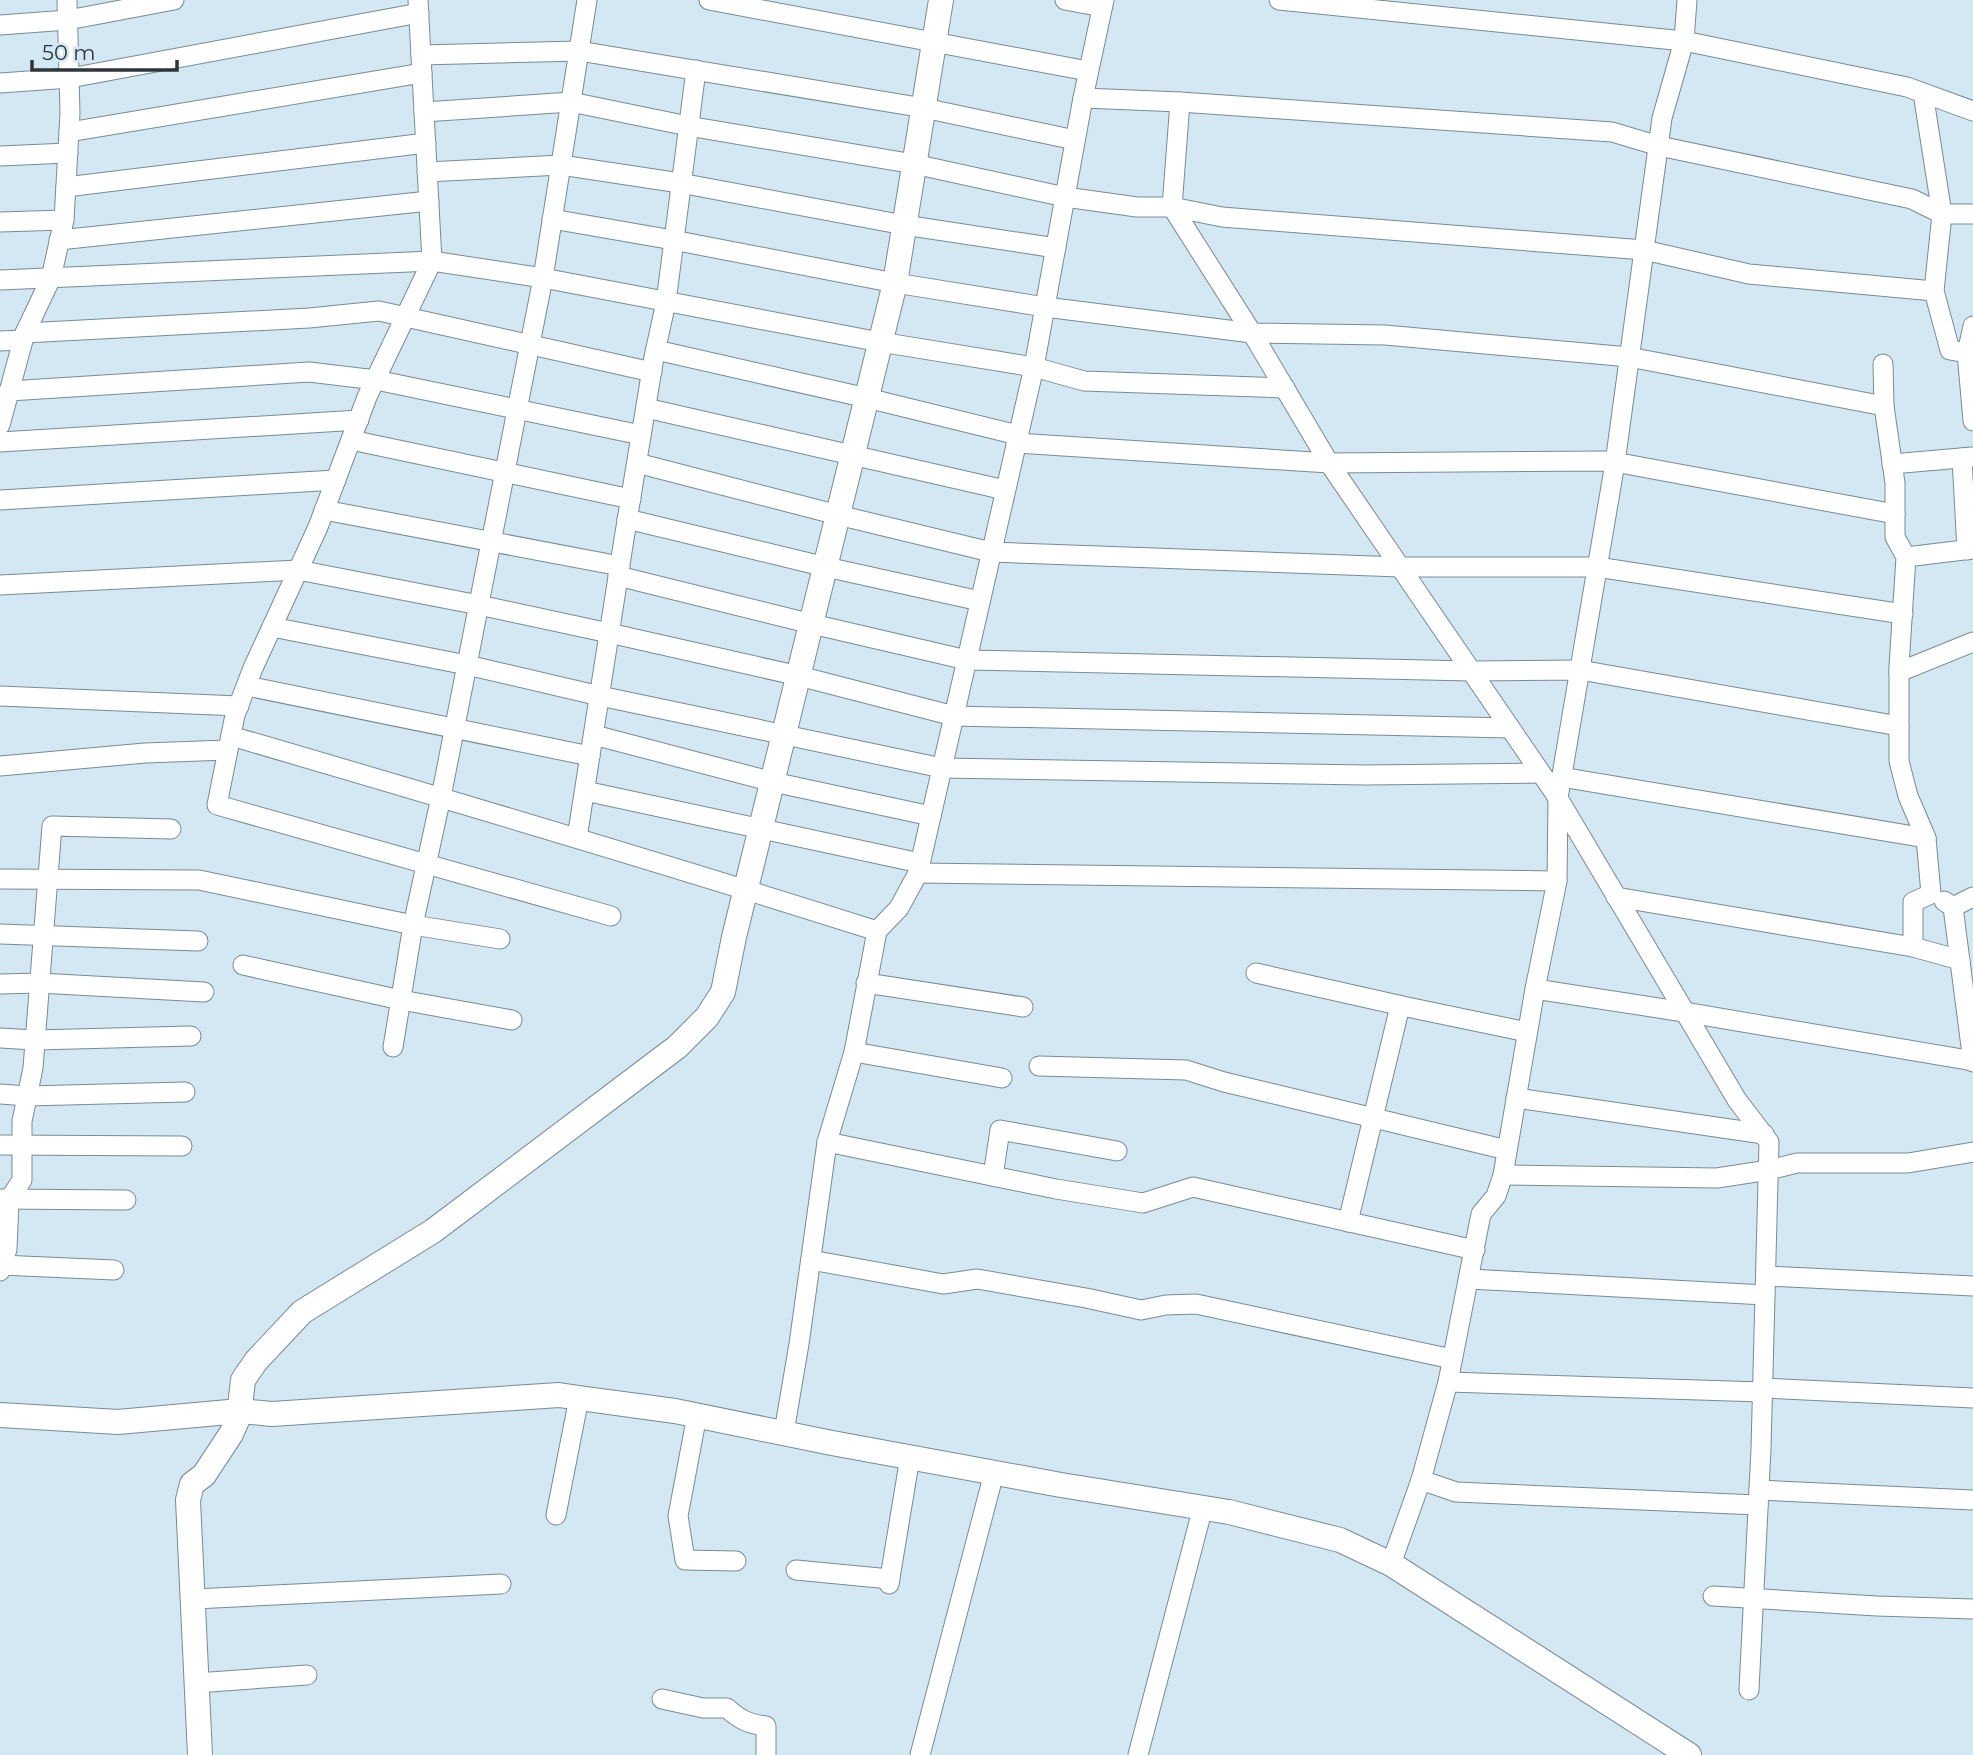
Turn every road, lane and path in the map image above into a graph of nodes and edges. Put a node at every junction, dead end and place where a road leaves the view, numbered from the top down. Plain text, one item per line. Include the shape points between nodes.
1 (174, 0) edge
2 (587, 0) edge
3 (709, 0) edge
4 (941, 0) edge
5 (1065, 0) edge
6 (1279, 0) edge
7 (1687, 0) edge
8 (1103, 4) edge
9 (418, 7) edge
10 (67, 10) edge
11 (0, 25) edge
12 (1684, 41) junction
13 (935, 42) junction
14 (579, 51) junction
15 (421, 64) junction
16 (696, 70) junction
17 (1088, 71) junction
18 (69, 78) junction
19 (0, 83) edge
20 (1923, 93) junction
21 (1083, 98) junction
22 (571, 102) junction
23 (1180, 102) junction
24 (924, 107) junction
25 (1973, 111) edge
26 (424, 112) junction
27 (688, 127) junction
28 (69, 132) junction
29 (1075, 140) junction
30 (426, 143) junction
31 (1659, 146) junction
32 (68, 153) junction
33 (0, 156) edge
34 (914, 164) junction
35 (561, 165) junction
36 (427, 172) junction
37 (680, 183) junction
38 (66, 187) junction
39 (1065, 197) junction
40 (429, 201) junction
41 (1172, 207) junction
42 (1973, 214) edge
43 (1942, 215) junction
44 (552, 219) junction
45 (64, 220) junction
46 (0, 222) edge
47 (904, 225) junction
48 (59, 240) junction
49 (674, 240) junction
50 (1056, 248) junction
51 (1644, 250) junction
52 (432, 261) junction
53 (51, 278) junction
54 (542, 278) junction
55 (0, 280) edge
56 (894, 283) junction
57 (1934, 291) junction
58 (666, 302) junction
59 (1045, 307) junction
60 (407, 318) junction
61 (1973, 326) edge
62 (1252, 333) junction
63 (24, 337) junction
64 (0, 341) edge
65 (880, 342) junction
66 (530, 346) junction
67 (656, 350) junction
68 (1967, 353) junction
69 (1629, 357) junction
70 (1883, 364) dead end
71 (1034, 367) junction
72 (652, 372) junction
73 (376, 380) junction
74 (1285, 388) junction
75 (867, 398) junction
76 (5, 400) edge
77 (1884, 406) junction
78 (646, 408) junction
79 (517, 410) junction
80 (359, 420) junction
81 (1973, 421) edge
82 (0, 425) edge
83 (641, 435) junction
84 (1017, 439) junction
85 (351, 440) junction
86 (0, 442) edge
87 (853, 454) junction
88 (1967, 458) edge
89 (637, 463) junction
90 (1329, 463) junction
91 (1615, 463) junction
92 (1892, 464) junction
93 (504, 474) junction
94 (336, 480) junction
95 (1005, 490) junction
96 (631, 499) junction
97 (0, 500) edge
98 (324, 510) junction
99 (1895, 513) junction
100 (838, 515) junction
101 (627, 519) junction
102 (491, 542) junction
103 (1970, 550) edge
104 (991, 552) junction
105 (1906, 556) junction
106 (826, 567) junction
107 (1400, 567) junction
108 (1597, 568) junction
109 (298, 570) junction
110 (619, 571) junction
111 (0, 584) edge
112 (980, 601) junction
113 (479, 605) junction
114 (1903, 614) junction
115 (812, 624) junction
116 (272, 627) junction
117 (610, 633) junction
118 (1973, 642) edge
119 (967, 660) junction
120 (467, 666) junction
121 (1580, 670) junction
122 (1471, 671) junction
123 (1899, 672) junction
124 (799, 676) junction
125 (247, 686) junction
126 (0, 696) edge
127 (600, 696) junction
128 (239, 706) junction
129 (954, 716) junction
130 (1899, 726) junction
131 (1510, 728) junction
132 (454, 729) junction
133 (785, 734) junction
134 (594, 735) junction
135 (229, 743) junction
136 (590, 756) junction
137 (0, 766) edge
138 (942, 768) junction
139 (1541, 773) junction
140 (1561, 777) junction
141 (773, 782) junction
142 (584, 791) junction
143 (441, 797) junction
144 (1558, 798) junction
145 (931, 816) junction
146 (172, 829) dead end
147 (762, 830) junction
148 (577, 838) junction
149 (1926, 838) junction
150 (426, 865) junction
151 (919, 868) junction
152 (0, 879) edge
153 (48, 880) junction
154 (1557, 881) junction
155 (747, 890) junction
156 (1931, 894) junction
157 (1616, 897) junction
158 (1973, 897) edge
159 (1953, 907) junction
160 (611, 916) dead end
161 (413, 925) junction
162 (877, 931) junction
163 (0, 934) edge
164 (43, 936) junction
165 (500, 939) dead end
166 (198, 941) dead end
167 (1913, 947) junction
168 (1960, 960) junction
169 (243, 965) dead end
170 (1256, 973) dead end
171 (39, 983) junction
172 (866, 983) junction
173 (0, 984) edge
174 (1535, 989) junction
175 (204, 992) dead end
176 (401, 1000) junction
177 (1400, 1006) junction
178 (1023, 1007) dead end
179 (1684, 1012) junction
180 (512, 1020) dead end
181 (1527, 1032) junction
182 (191, 1037) dead end
183 (0, 1038) edge
184 (35, 1040) junction
185 (393, 1047) dead end
186 (854, 1052) junction
187 (1973, 1062) edge
188 (1039, 1066) dead end
189 (1002, 1078) dead end
190 (185, 1092) dead end
191 (0, 1094) edge
192 (27, 1096) junction
193 (1516, 1098) junction
194 (1373, 1118) junction
195 (1763, 1134) junction
196 (827, 1142) junction
197 (0, 1145) edge
198 (22, 1146) junction
199 (183, 1146) dead end
200 (1507, 1150) junction
201 (1117, 1151) dead end
202 (1973, 1152) edge
203 (1769, 1170) junction
204 (1503, 1175) junction
205 (993, 1176) junction
206 (4, 1199) edge
207 (126, 1200) dead end
208 (1348, 1222) junction
209 (1475, 1250) junction
210 (810, 1260) junction
211 (1, 1267) edge
212 (114, 1270) dead end
213 (1469, 1279) junction
214 (1765, 1285) junction
215 (1973, 1286) edge
216 (1452, 1359) junction
217 (1447, 1382) junction
218 (1762, 1390) junction
219 (579, 1398) junction
220 (1973, 1398) edge
221 (240, 1411) junction
222 (0, 1415) edge
223 (697, 1415) junction
224 (784, 1432) junction
225 (910, 1457) junction
226 (994, 1473) junction
227 (1421, 1480) junction
228 (1758, 1497) junction
229 (1973, 1500) edge
230 (1203, 1507) junction
231 (556, 1515) dead end
232 (736, 1561) dead end
233 (1391, 1563) junction
234 (796, 1570) dead end
235 (501, 1584) dead end
236 (1713, 1596) dead end
237 (1754, 1597) junction
238 (194, 1599) junction
239 (1973, 1609) edge
240 (307, 1675) dead end
241 (196, 1683) junction
242 (1749, 1690) dead end
243 (662, 1699) dead end
244 (200, 1755) edge
245 (766, 1755) edge
246 (920, 1755) edge
247 (1138, 1755) edge
248 (1689, 1755) edge

1 - 10 street
2 - 14 street
3 - 13 street
4 - 13 street
5 - 8 street
6 - 12 street
7 - 12 street
8 - 17 street
9 - 15 street
9 - 18 street
10 - 11 street
10 - 18 street
12 - 20 street
12 - 31 street via 1662,118
13 - 17 street
13 - 24 street
14 - 15 street
14 - 16 street
14 - 22 street
15 - 26 street
15 - 28 street
16 - 24 street
16 - 27 street
17 - 21 street
18 - 19 street
18 - 28 street
20 - 25 street
20 - 43 street
21 - 23 street
21 - 29 street
22 - 26 street
22 - 27 street
22 - 35 street
23 - 31 street via 1612,132
23 - 41 street
24 - 29 street
24 - 34 street
26 - 30 street
27 - 34 street
27 - 37 street
28 - 32 street
29 - 39 street
30 - 36 street
30 - 38 street
31 - 43 street via 1912,199
31 - 51 street
32 - 33 street
32 - 38 street
34 - 39 street
34 - 47 street
35 - 36 street
35 - 37 street
35 - 44 street
36 - 40 street
37 - 47 street
37 - 49 street
38 - 45 street
39 - 41 street
39 - 50 street
40 - 48 street
40 - 52 street
41 - 51 street via 1222,217
41 - 62 street
42 - 43 street
43 - 57 street
44 - 49 street
44 - 54 street
45 - 46 street
45 - 48 street
47 - 50 street
47 - 56 street
48 - 53 street
49 - 56 street
49 - 58 street
50 - 59 street
51 - 57 street via 1749,274
51 - 69 street
52 - 53 street
52 - 54 street
52 - 60 street
53 - 55 street
53 - 63 street
54 - 58 street
54 - 66 street
56 - 59 street
56 - 65 street
57 - 68 street via 1950,350
58 - 65 street
58 - 67 street
59 - 62 street
59 - 71 street
60 - 63 street via 379,312
60 - 66 street
60 - 73 street
61 - 68 street
62 - 69 street via 1385,335
62 - 74 street
63 - 64 street
63 - 76 street
65 - 71 street
65 - 75 street
66 - 72 street
66 - 79 street
67 - 72 street
67 - 75 street
68 - 81 street
69 - 77 street
69 - 91 street
70 - 77 street
71 - 74 street via 1084,381
71 - 84 street
72 - 78 street
73 - 76 street via 309,372
73 - 79 street
73 - 80 street
74 - 90 street
75 - 84 street
75 - 87 street
76 - 82 street
77 - 92 street
78 - 83 street
78 - 87 street
79 - 83 street
79 - 93 street
80 - 85 street
80 - 86 street
83 - 89 street
84 - 90 street
84 - 95 street
85 - 93 street
85 - 94 street
87 - 95 street
87 - 100 street
88 - 92 street
88 - 103 street
89 - 96 street
89 - 100 street
90 - 91 street
90 - 107 street
91 - 99 street
91 - 108 street
92 - 99 street
93 - 96 street
93 - 102 street
94 - 97 street
94 - 98 street
95 - 104 street
96 - 101 street
98 - 102 street
98 - 109 street
99 - 105 street via 1895,537
100 - 104 street
100 - 106 street
101 - 106 street
101 - 110 street
102 - 110 street
102 - 113 street
103 - 105 street
104 - 107 street
104 - 112 street
105 - 114 street
106 - 112 street
106 - 115 street
107 - 108 street
107 - 122 street
108 - 114 street
108 - 121 street
109 - 111 street
109 - 113 street
109 - 116 street
110 - 115 street
110 - 117 street
112 - 119 street
113 - 117 street
113 - 120 street
114 - 123 street
115 - 119 street
115 - 124 street
116 - 120 street
116 - 125 street
117 - 124 street
117 - 127 street
118 - 123 street
119 - 122 street
119 - 129 street
120 - 127 street
120 - 132 street
121 - 122 street
121 - 130 street
121 - 140 street
122 - 131 street
123 - 130 street
124 - 129 street
124 - 133 street
125 - 128 street
125 - 132 street
126 - 128 street
127 - 133 street
127 - 134 street
128 - 135 street
129 - 131 street
129 - 138 street
130 - 149 street via 1899,761
131 - 139 street
132 - 136 street
132 - 143 street
133 - 138 street
133 - 141 street
134 - 136 street
134 - 141 street
135 - 137 street
135 - 143 street
135 - 150 street via 217,804
136 - 142 street
138 - 139 street via 1339,775
138 - 145 street
139 - 144 street
140 - 144 street
140 - 149 street
141 - 145 street
141 - 147 street
142 - 147 street
142 - 148 street
143 - 148 street
143 - 150 street
144 - 154 street
144 - 157 street
145 - 151 street
146 - 153 street via 52,826
147 - 151 street
147 - 155 street
148 - 155 street
149 - 156 street
150 - 160 street
150 - 161 street
151 - 154 street
151 - 162 street via 899,908
152 - 153 street
153 - 161 street via 199,880
153 - 164 street
154 - 174 street
155 - 162 street
155 - 221 street via 723,992 707,1017 677,1047 433,1231 302,1312 243,1380
156 - 159 street
156 - 167 street via 1913,902
157 - 167 street
157 - 179 street
158 - 159 street
159 - 168 street
161 - 165 street
161 - 176 street
162 - 172 street
163 - 164 street
164 - 166 street
164 - 171 street
167 - 168 street
168 - 187 street
169 - 176 street
170 - 177 street
171 - 173 street
171 - 175 street
171 - 184 street
172 - 178 street
172 - 186 street
174 - 179 street
174 - 181 street
176 - 180 street
176 - 185 street
177 - 181 street
177 - 194 street
179 - 187 street
179 - 195 street
181 - 193 street
182 - 184 street
183 - 184 street
184 - 192 street
186 - 189 street
186 - 196 street
188 - 194 street via 1186,1070
190 - 192 street
191 - 192 street
192 - 198 street
193 - 195 street
193 - 200 street
194 - 200 street
194 - 208 street
195 - 203 street via 1769,1142
196 - 205 street
196 - 210 street
197 - 198 street
198 - 199 street
198 - 206 street via 22,1180
200 - 204 street
201 - 205 street via 1000,1130
202 - 203 street via 1908,1163 1797,1163
203 - 204 street via 1717,1178
203 - 214 street
204 - 209 street via 1496,1196 1481,1214
205 - 208 street via 1143,1203 1193,1187
206 - 207 street
206 - 211 street via 7,1249
208 - 209 street
209 - 213 street
210 - 216 street via 943,1284 977,1279 1141,1310 1196,1304
210 - 224 street
211 - 212 street
213 - 214 street
213 - 216 street
214 - 215 street
214 - 218 street
216 - 217 street
217 - 218 street
217 - 227 street
218 - 220 street
218 - 228 street
219 - 221 street via 559,1395 272,1415
219 - 223 street
219 - 231 street
221 - 222 street via 118,1422
221 - 238 street via 231,1434 204,1475 192,1484 188,1500
223 - 224 street
223 - 232 street via 678,1516 685,1560
224 - 225 street
225 - 226 street
225 - 234 street via 889,1581
226 - 230 street
226 - 246 street
227 - 228 street via 1456,1492
227 - 233 street
228 - 229 street
228 - 237 street
230 - 233 street via 1340,1540
230 - 247 street
233 - 248 street
235 - 238 street
236 - 237 street
237 - 239 street
237 - 242 street
238 - 241 street
240 - 241 street
241 - 244 street
243 - 245 street via 727,1708 739,1719 766,1726

